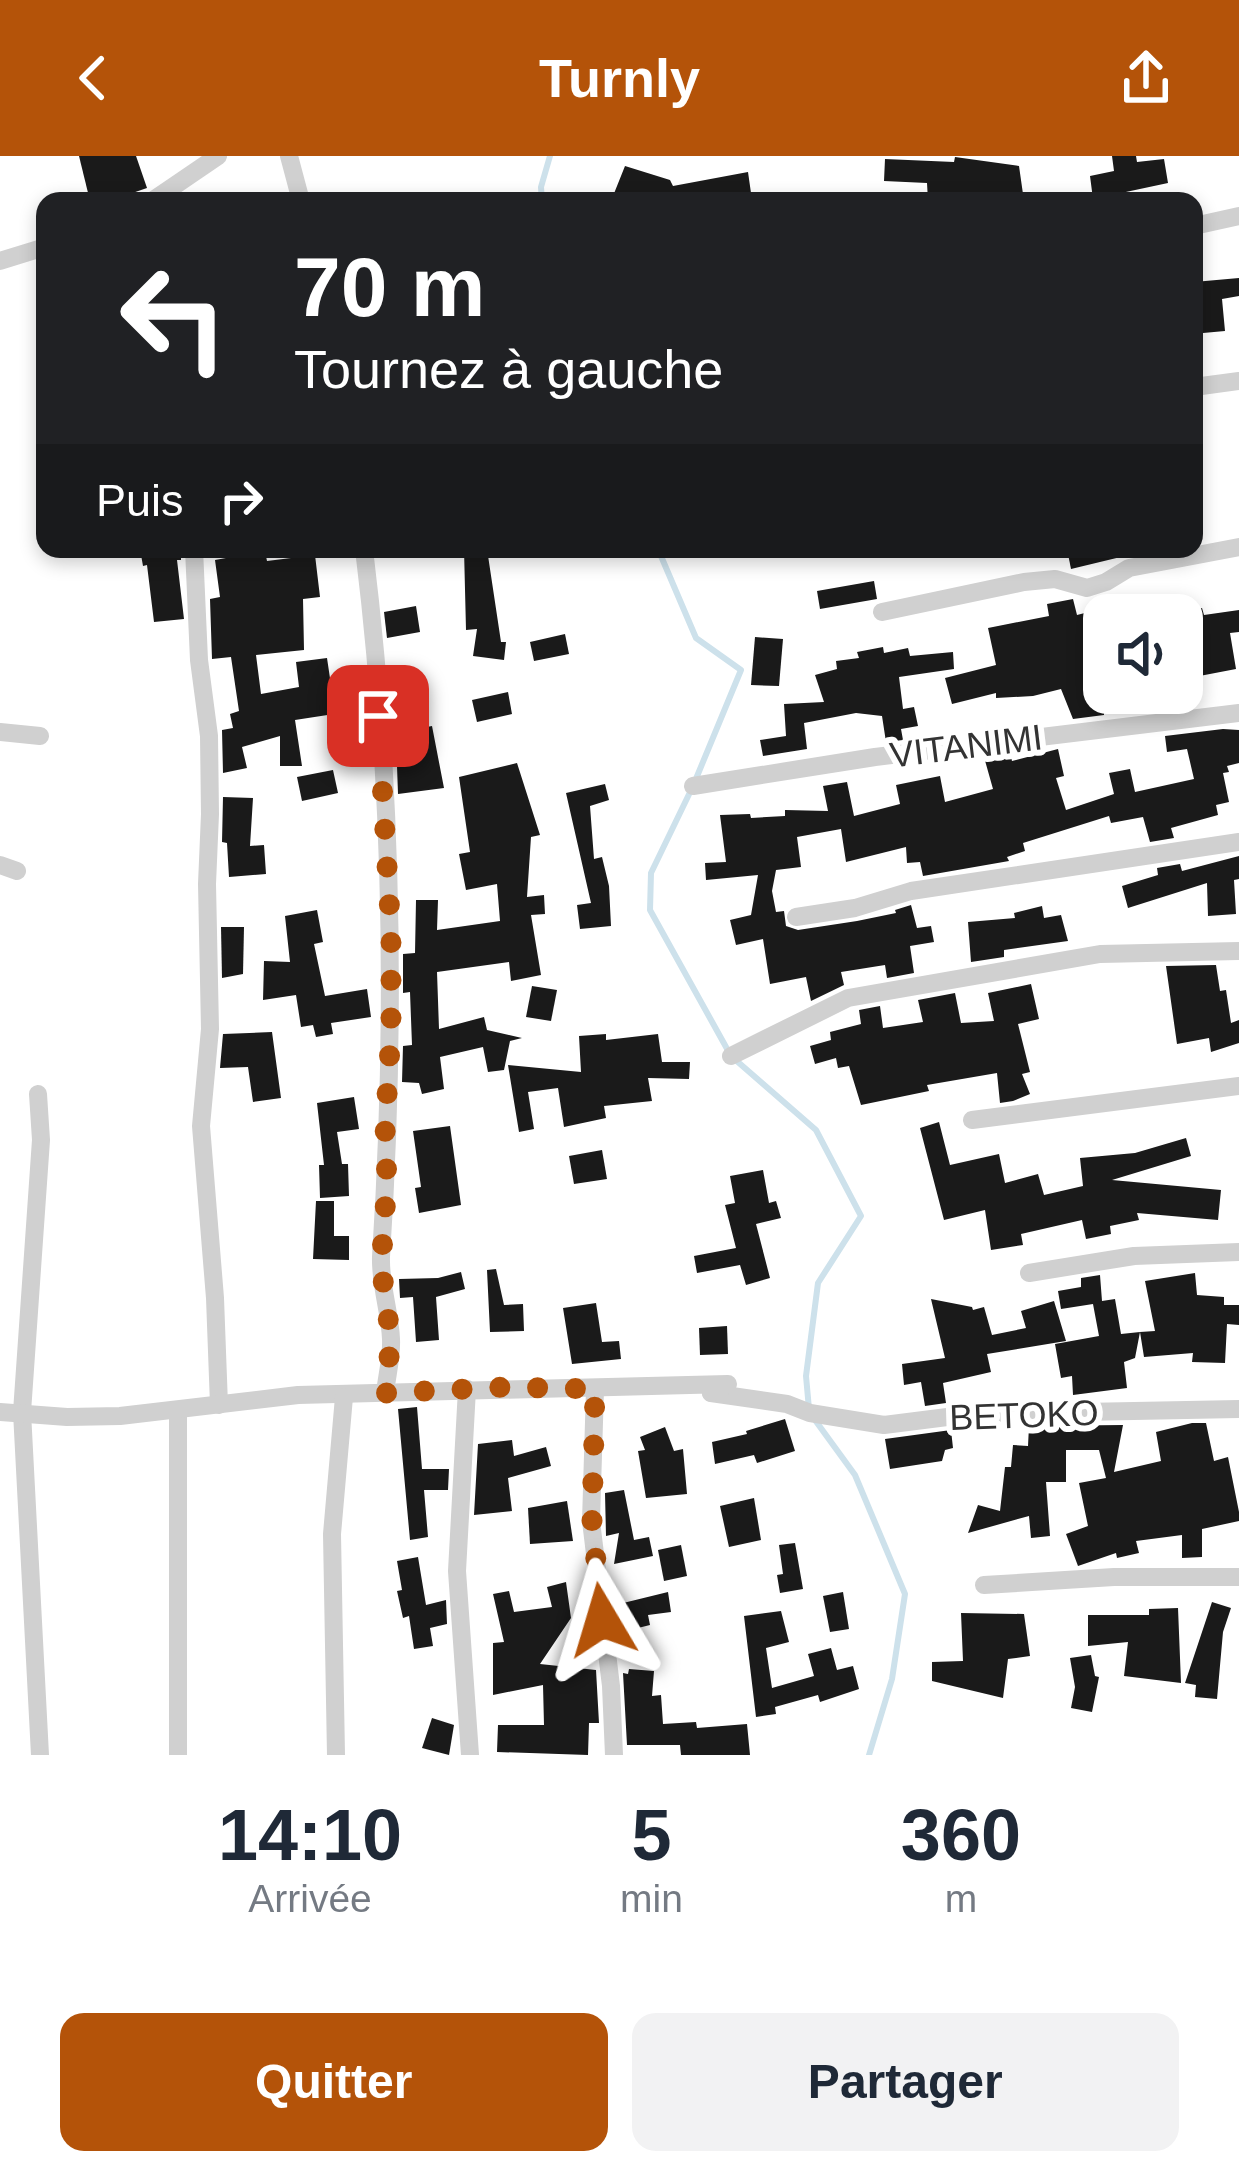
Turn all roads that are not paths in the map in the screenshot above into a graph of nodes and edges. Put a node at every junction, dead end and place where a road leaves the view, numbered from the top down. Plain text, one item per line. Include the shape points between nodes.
1 (218, 156) edge
2 (289, 156) edge
3 (168, 192) edge
4 (299, 192) edge
5 (1239, 217) edge
6 (1203, 224) edge
7 (36, 251) edge
8 (0, 261) edge
9 (1239, 381) edge
10 (1203, 386) edge
11 (1239, 547) edge
12 (1203, 554) edge
13 (194, 558) edge
14 (365, 558) edge
15 (1181, 558) edge
16 (881, 612) dead end
17 (1239, 712) edge
18 (0, 732) edge
19 (40, 736) dead end
20 (693, 786) dead end
21 (1239, 842) edge
22 (796, 917) dead end
23 (1239, 951) edge
24 (730, 1055) dead end
25 (1239, 1086) edge
26 (38, 1094) dead end
27 (971, 1120) dead end
28 (1239, 1252) edge
29 (1029, 1273) dead end
30 (467, 1389) junction
31 (595, 1389) junction
32 (385, 1393) junction
33 (344, 1397) junction
34 (219, 1405) junction
35 (1239, 1409) edge
36 (178, 1411) junction
37 (0, 1412) edge
38 (22, 1412) junction
39 (1239, 1577) edge
40 (984, 1585) dead end
41 (40, 1755) edge
42 (178, 1755) edge
43 (336, 1755) edge
44 (470, 1755) edge
45 (614, 1755) edge

1 - 3 street
2 - 4 street
5 - 6 street
7 - 8 street
9 - 10 street
11 - 12 street
13 - 34 street via 210,814 210,1029 201,1126
14 - 32 street via 391,932
15 - 16 street via 1129,568 1087,588 1024,582
17 - 20 street, VITANIMI
18 - 19 street
21 - 22 street via 911,891
23 - 24 street via 1100,954 848,998
25 - 27 street
26 - 38 street
28 - 29 street via 1134,1256
30 - 31 street
30 - 32 street
30 - 44 street via 457,1570
31 - 35 street, BETOKO via 728,1384 711,1393 884,1425 970,1414
31 - 45 street via 592,1521
32 - 33 street
33 - 34 street
33 - 43 street via 332,1534
34 - 36 street
36 - 38 street
36 - 42 street
37 - 38 street
38 - 41 street
39 - 40 street

